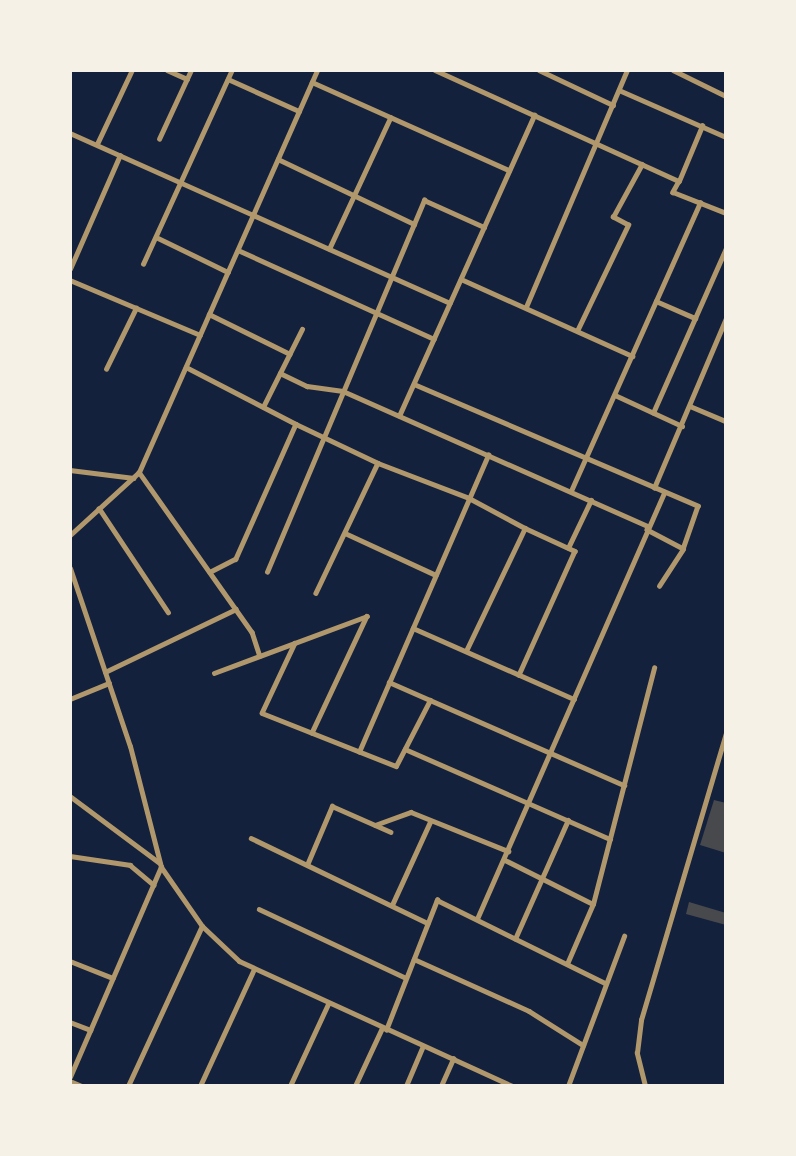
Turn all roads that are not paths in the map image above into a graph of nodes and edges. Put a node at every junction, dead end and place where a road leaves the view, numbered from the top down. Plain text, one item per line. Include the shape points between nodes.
1 (132, 70) edge
2 (167, 70) edge
3 (191, 70) edge
4 (232, 70) edge
5 (317, 70) edge
6 (435, 70) edge
7 (539, 70) edge
8 (627, 70) edge
9 (673, 70) edge
10 (446, 73) edge
11 (187, 79) junction
12 (228, 79) junction
13 (312, 82) junction
14 (619, 90) junction
15 (726, 96) edge
16 (613, 105) junction
17 (299, 111) junction
18 (534, 115) junction
19 (390, 118) junction
20 (702, 126) junction
21 (70, 133) edge
22 (726, 137) edge
23 (159, 139) dead end
24 (596, 143) junction
25 (96, 144) junction
26 (120, 155) junction
27 (278, 159) junction
28 (642, 164) junction
29 (509, 170) junction
30 (679, 181) junction
31 (181, 182) junction
32 (354, 195) junction
33 (700, 202) junction
34 (726, 213) edge
35 (254, 215) junction
36 (414, 224) junction
37 (484, 227) junction
38 (156, 237) junction
39 (726, 248) edge
40 (329, 249) junction
41 (238, 250) junction
42 (143, 264) dead end
43 (70, 269) edge
44 (228, 272) junction
45 (392, 277) junction
46 (70, 279) edge
47 (461, 279) junction
48 (656, 302) junction
49 (450, 303) junction
50 (136, 308) junction
51 (526, 308) junction
52 (376, 313) junction
53 (209, 314) junction
54 (695, 318) junction
55 (726, 318) edge
56 (302, 329) dead end
57 (578, 331) junction
58 (200, 335) junction
59 (434, 339) junction
60 (290, 354) junction
61 (632, 356) junction
62 (186, 367) junction
63 (106, 369) dead end
64 (280, 373) junction
65 (414, 384) junction
66 (343, 391) junction
67 (615, 394) junction
68 (690, 406) junction
69 (263, 407) junction
70 (653, 413) junction
71 (399, 416) junction
72 (726, 421) edge
73 (296, 424) junction
74 (682, 426) junction
75 (324, 438) junction
76 (488, 455) junction
77 (586, 458) junction
78 (378, 464) junction
79 (70, 470) edge
80 (139, 472) junction
81 (133, 478) junction
82 (654, 488) junction
83 (571, 491) junction
84 (663, 492) junction
85 (469, 498) junction
86 (591, 500) junction
87 (99, 508) junction
88 (525, 528) junction
89 (648, 528) junction
90 (345, 533) junction
91 (70, 535) edge
92 (568, 548) junction
93 (683, 549) junction
94 (70, 568) edge
95 (267, 572) dead end
96 (210, 573) junction
97 (436, 575) junction
98 (659, 586) dead end
99 (316, 593) dead end
100 (236, 609) junction
101 (168, 612) dead end
102 (413, 628) junction
103 (295, 643) junction
104 (466, 651) junction
105 (260, 656) junction
106 (654, 668) dead end
107 (105, 672) junction
108 (214, 673) dead end
109 (519, 675) junction
110 (109, 682) junction
111 (389, 682) junction
112 (70, 699) edge
113 (574, 699) junction
114 (430, 700) junction
115 (312, 733) junction
116 (726, 733) edge
117 (724, 743) edge
118 (405, 749) junction
119 (359, 752) junction
120 (551, 753) junction
121 (624, 785) junction
122 (70, 796) edge
123 (73, 802) edge
124 (529, 802) junction
125 (568, 820) junction
126 (430, 822) junction
127 (375, 825) junction
128 (391, 832) dead end
129 (251, 838) dead end
130 (610, 839) junction
131 (508, 851) junction
132 (70, 856) edge
133 (505, 860) junction
134 (161, 865) junction
135 (308, 865) junction
136 (541, 878) junction
137 (154, 885) junction
138 (593, 904) junction
139 (392, 905) junction
140 (259, 909) dead end
141 (477, 919) junction
142 (428, 923) junction
143 (202, 926) junction
144 (624, 936) dead end
145 (515, 939) junction
146 (414, 959) junction
147 (70, 961) edge
148 (567, 964) junction
149 (254, 969) junction
150 (113, 978) junction
151 (406, 978) junction
152 (605, 983) junction
153 (328, 1004) junction
154 (70, 1022) edge
155 (384, 1029) junction
156 (91, 1030) junction
157 (583, 1045) junction
158 (423, 1046) junction
159 (453, 1059) junction
160 (70, 1079) edge
161 (82, 1086) edge
162 (128, 1086) edge
163 (200, 1086) edge
164 (291, 1086) edge
165 (355, 1086) edge
166 (406, 1086) edge
167 (441, 1086) edge
168 (512, 1086) edge
169 (568, 1086) edge
170 (645, 1086) edge

1 - 25 street
2 - 11 street
3 - 11 street
4 - 12 street
5 - 13 street
6 - 10 street
7 - 16 street
8 - 14 street
9 - 15 street
10 - 18 street
11 - 23 street
12 - 17 street
12 - 31 street
13 - 17 street
13 - 19 street
14 - 16 street
14 - 20 street
16 - 24 street
17 - 27 street
18 - 24 street
18 - 29 street
19 - 29 street
19 - 32 street
20 - 22 street
20 - 30 street
21 - 25 street
24 - 28 street
24 - 51 street
25 - 26 street
26 - 31 street
26 - 43 street
27 - 32 street
27 - 35 street
28 - 30 street
28 - 57 street via 613,217 628,225
29 - 37 street
30 - 33 street via 673,192
31 - 35 street
31 - 38 street
32 - 36 street
32 - 40 street
33 - 34 street
33 - 48 street
35 - 40 street
35 - 41 street
36 - 37 street via 424,200
36 - 45 street
37 - 47 street
38 - 42 street
38 - 44 street
39 - 54 street
40 - 45 street
41 - 44 street
41 - 52 street
44 - 53 street
45 - 49 street
45 - 52 street
46 - 50 street
47 - 49 street
47 - 51 street
48 - 54 street
48 - 61 street
49 - 59 street
50 - 58 street
50 - 63 street
51 - 57 street
52 - 59 street
52 - 66 street
53 - 58 street
53 - 60 street
54 - 70 street
55 - 68 street
56 - 60 street
57 - 61 street
58 - 62 street
59 - 65 street
60 - 64 street
61 - 67 street
62 - 69 street
62 - 80 street
64 - 66 street via 307,386
64 - 69 street
65 - 71 street
65 - 77 street
66 - 71 street
66 - 75 street
67 - 70 street
67 - 77 street
68 - 72 street
68 - 74 street
69 - 73 street
70 - 74 street
71 - 76 street
73 - 75 street
73 - 96 street via 236,559
74 - 82 street
75 - 78 street
75 - 95 street
76 - 83 street
76 - 85 street
77 - 82 street
77 - 83 street
78 - 85 street
78 - 90 street
79 - 81 street
80 - 81 street
80 - 96 street
81 - 87 street
82 - 84 street
83 - 86 street
84 - 89 street
84 - 93 street via 698,506
85 - 88 street
85 - 97 street
86 - 89 street
86 - 92 street
87 - 91 street
87 - 101 street
88 - 92 street
88 - 104 street
89 - 93 street
89 - 113 street
90 - 97 street
90 - 99 street
92 - 109 street via 575,551
93 - 98 street
94 - 107 street
96 - 100 street
97 - 102 street
100 - 105 street via 252,632
100 - 107 street
102 - 104 street
102 - 111 street
103 - 105 street
103 - 115 street via 262,713
103 - 115 street via 367,616
104 - 109 street
105 - 108 street
106 - 121 street
107 - 110 street
109 - 113 street
110 - 112 street
110 - 134 street
111 - 114 street
111 - 119 street
113 - 120 street
114 - 118 street
114 - 120 street
115 - 119 street
116 - 117 street
117 - 170 street via 641,1020 637,1053
118 - 119 street via 396,766
118 - 124 street
120 - 121 street
120 - 124 street
121 - 130 street
122 - 123 street
123 - 134 street
124 - 125 street
124 - 131 street
125 - 130 street
125 - 136 street
126 - 127 street via 411,812
126 - 131 street
126 - 139 street
127 - 128 street
127 - 135 street via 332,806
129 - 135 street
130 - 138 street
131 - 133 street
132 - 137 street via 130,865
133 - 136 street
133 - 141 street
134 - 137 street
134 - 143 street
135 - 139 street
136 - 138 street
136 - 145 street
137 - 150 street
138 - 148 street
139 - 142 street
140 - 151 street
141 - 142 street via 437,900
141 - 145 street
142 - 146 street
143 - 149 street via 239,961
143 - 162 street
144 - 152 street
145 - 148 street
146 - 151 street
146 - 157 street via 529,1011
147 - 150 street
148 - 152 street
149 - 153 street
149 - 163 street
150 - 156 street
151 - 155 street
152 - 157 street
153 - 155 street
153 - 164 street
154 - 156 street
155 - 158 street
155 - 165 street
156 - 160 street
157 - 169 street
158 - 159 street
158 - 166 street
159 - 167 street
159 - 168 street
160 - 161 street

